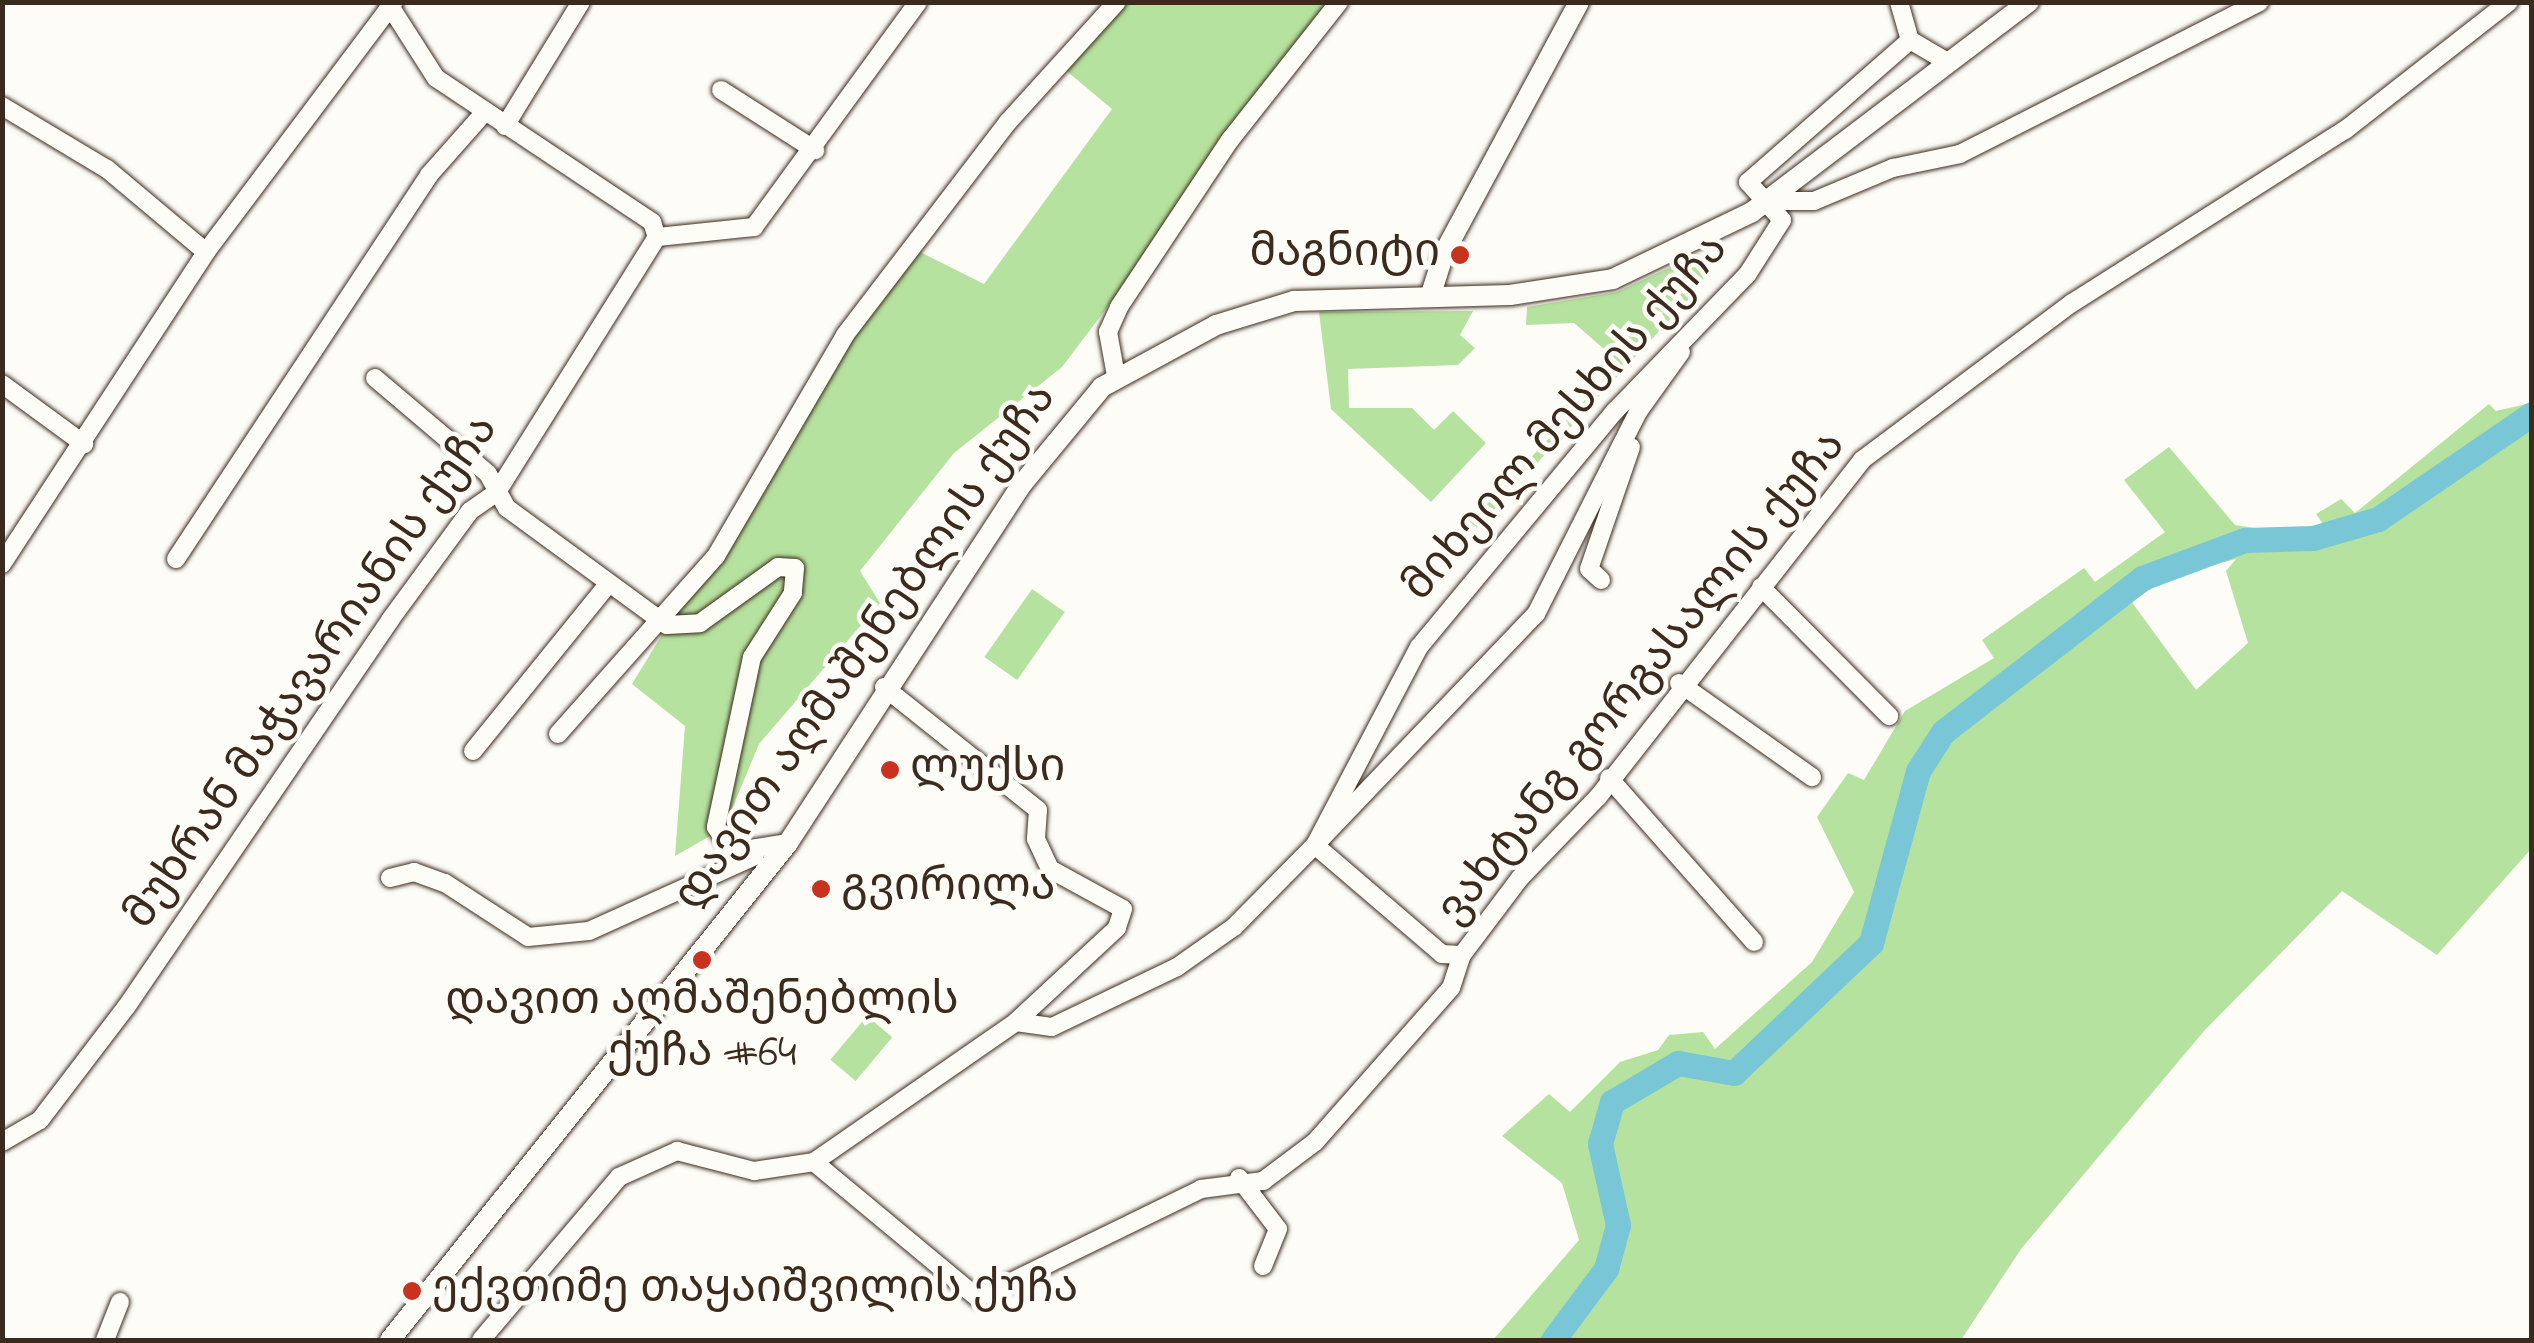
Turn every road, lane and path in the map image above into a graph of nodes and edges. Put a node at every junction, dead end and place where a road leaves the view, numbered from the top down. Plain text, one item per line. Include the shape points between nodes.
1 (581, 2) edge
2 (918, 2) edge
3 (1117, 2) edge
4 (1339, 2) edge
5 (1579, 2) edge
6 (1899, 2) edge
7 (2029, 2) edge
8 (2260, 2) edge
9 (2509, 2) edge
10 (390, 5) edge
11 (1910, 40) junction
12 (1950, 63) junction
13 (721, 90) dead end
14 (2, 106) edge
15 (482, 115) junction
16 (505, 126) junction
17 (815, 150) junction
18 (1766, 200) junction
19 (657, 237) junction
20 (206, 252) junction
21 (1431, 294) junction
22 (1693, 328) junction
23 (1116, 376) junction
24 (375, 378) dead end
25 (2, 384) edge
26 (1663, 385) junction
27 (84, 444) junction
28 (498, 492) junction
29 (176, 559) dead end
30 (2, 564) edge
31 (1600, 580) dead end
32 (606, 587) junction
33 (1761, 587) junction
34 (657, 620) junction
35 (1679, 682) junction
36 (884, 686) junction
37 (1889, 716) dead end
38 (558, 734) dead end
39 (473, 752) dead end
40 (1812, 777) dead end
41 (1609, 778) junction
42 (788, 843) junction
43 (1315, 845) junction
44 (390, 878) dead end
45 (1754, 942) dead end
46 (1462, 955) junction
47 (1016, 1022) junction
48 (2, 1142) edge
49 (814, 1162) junction
50 (1238, 1178) junction
51 (1263, 1266) dead end
52 (120, 1302) dead end
53 (105, 1340) edge
54 (390, 1340) edge
55 (481, 1340) edge

1 - 16 street
2 - 17 street
3 - 34 street via 1008,122 856,320 716,556
4 - 23 street via 1230,140 1119,307 1108,332
5 - 21 street via 1444,252
6 - 11 street
7 - 12 street, დავით აღმაშენებლის ქუჩა
8 - 18 street via 1960,154 1893,168 1814,201
9 - 33 street, ვახტანგ გორგასალის ქუჩა via 2346,130 2072,303 1862,460
10 - 15 street via 436,78
10 - 20 street
11 - 12 street
11 - 18 street via 1748,182
12 - 18 street, დავით აღმაშენებლის ქუჩა
13 - 17 street
14 - 20 street via 107,169
15 - 16 street
15 - 29 street via 430,175
16 - 19 street via 652,222
17 - 19 street via 754,227
18 - 21 street, დავით აღმაშენებლის ქუჩა via 1613,280
18 - 22 street, მიხეილ მესხის ქუჩა via 1782,220 1746,276
19 - 28 street, მუხრან მაჭავარიანის ქუჩა
20 - 27 street
21 - 23 street, დავით აღმაშენებლის ქუჩა via 1294,301 1216,325
22 - 26 street
22 - 43 street, მიხეილ მესხის ქუჩა via 1419,647
23 - 36 street, დავით აღმაშენებლის ქუჩა via 1072,415
24 - 28 street
25 - 27 street
26 - 31 street via 1601,520 1589,569
26 - 43 street via 1638,412 1536,614
27 - 30 street
28 - 32 street
28 - 48 street, მუხრან მაჭავარიანის ქუჩა via 470,511 390,620 82,1066 20,1140
32 - 34 street
32 - 39 street
33 - 35 street, ვახტანგ გორგასალის ქუჩა
33 - 37 street
34 - 38 street
34 - 42 street via 700,623 778,567 795,568 792,593 747,675 716,827 732,852
35 - 40 street
35 - 41 street, ვახტანგ გორგასალის ქუჩა
36 - 42 street, დავით აღმაშენებლის ქუჩა
36 - 47 street via 1038,810 1036,839 1050,868 1122,909 1117,928
41 - 45 street
41 - 46 street, ვახტანგ გორგასალის ქუჩა
42 - 44 street via 588,931 528,937 445,883 414,872
42 - 54 street, დავით აღმაშენებლის ქუჩა
43 - 46 street via 1442,954
43 - 47 street, მიხეილ მესხის ქუჩა via 1234,927 1177,968 1052,1027
46 - 50 street, ვახტანგ გორგასალის ქუჩა via 1452,988 1315,1142 1263,1181
47 - 49 street
49 - 50 street, ვახტანგ გორგასალის ქუჩა via 978,1298
49 - 55 street via 754,1171 677,1151 619,1177
50 - 51 street via 1278,1229
52 - 53 street

